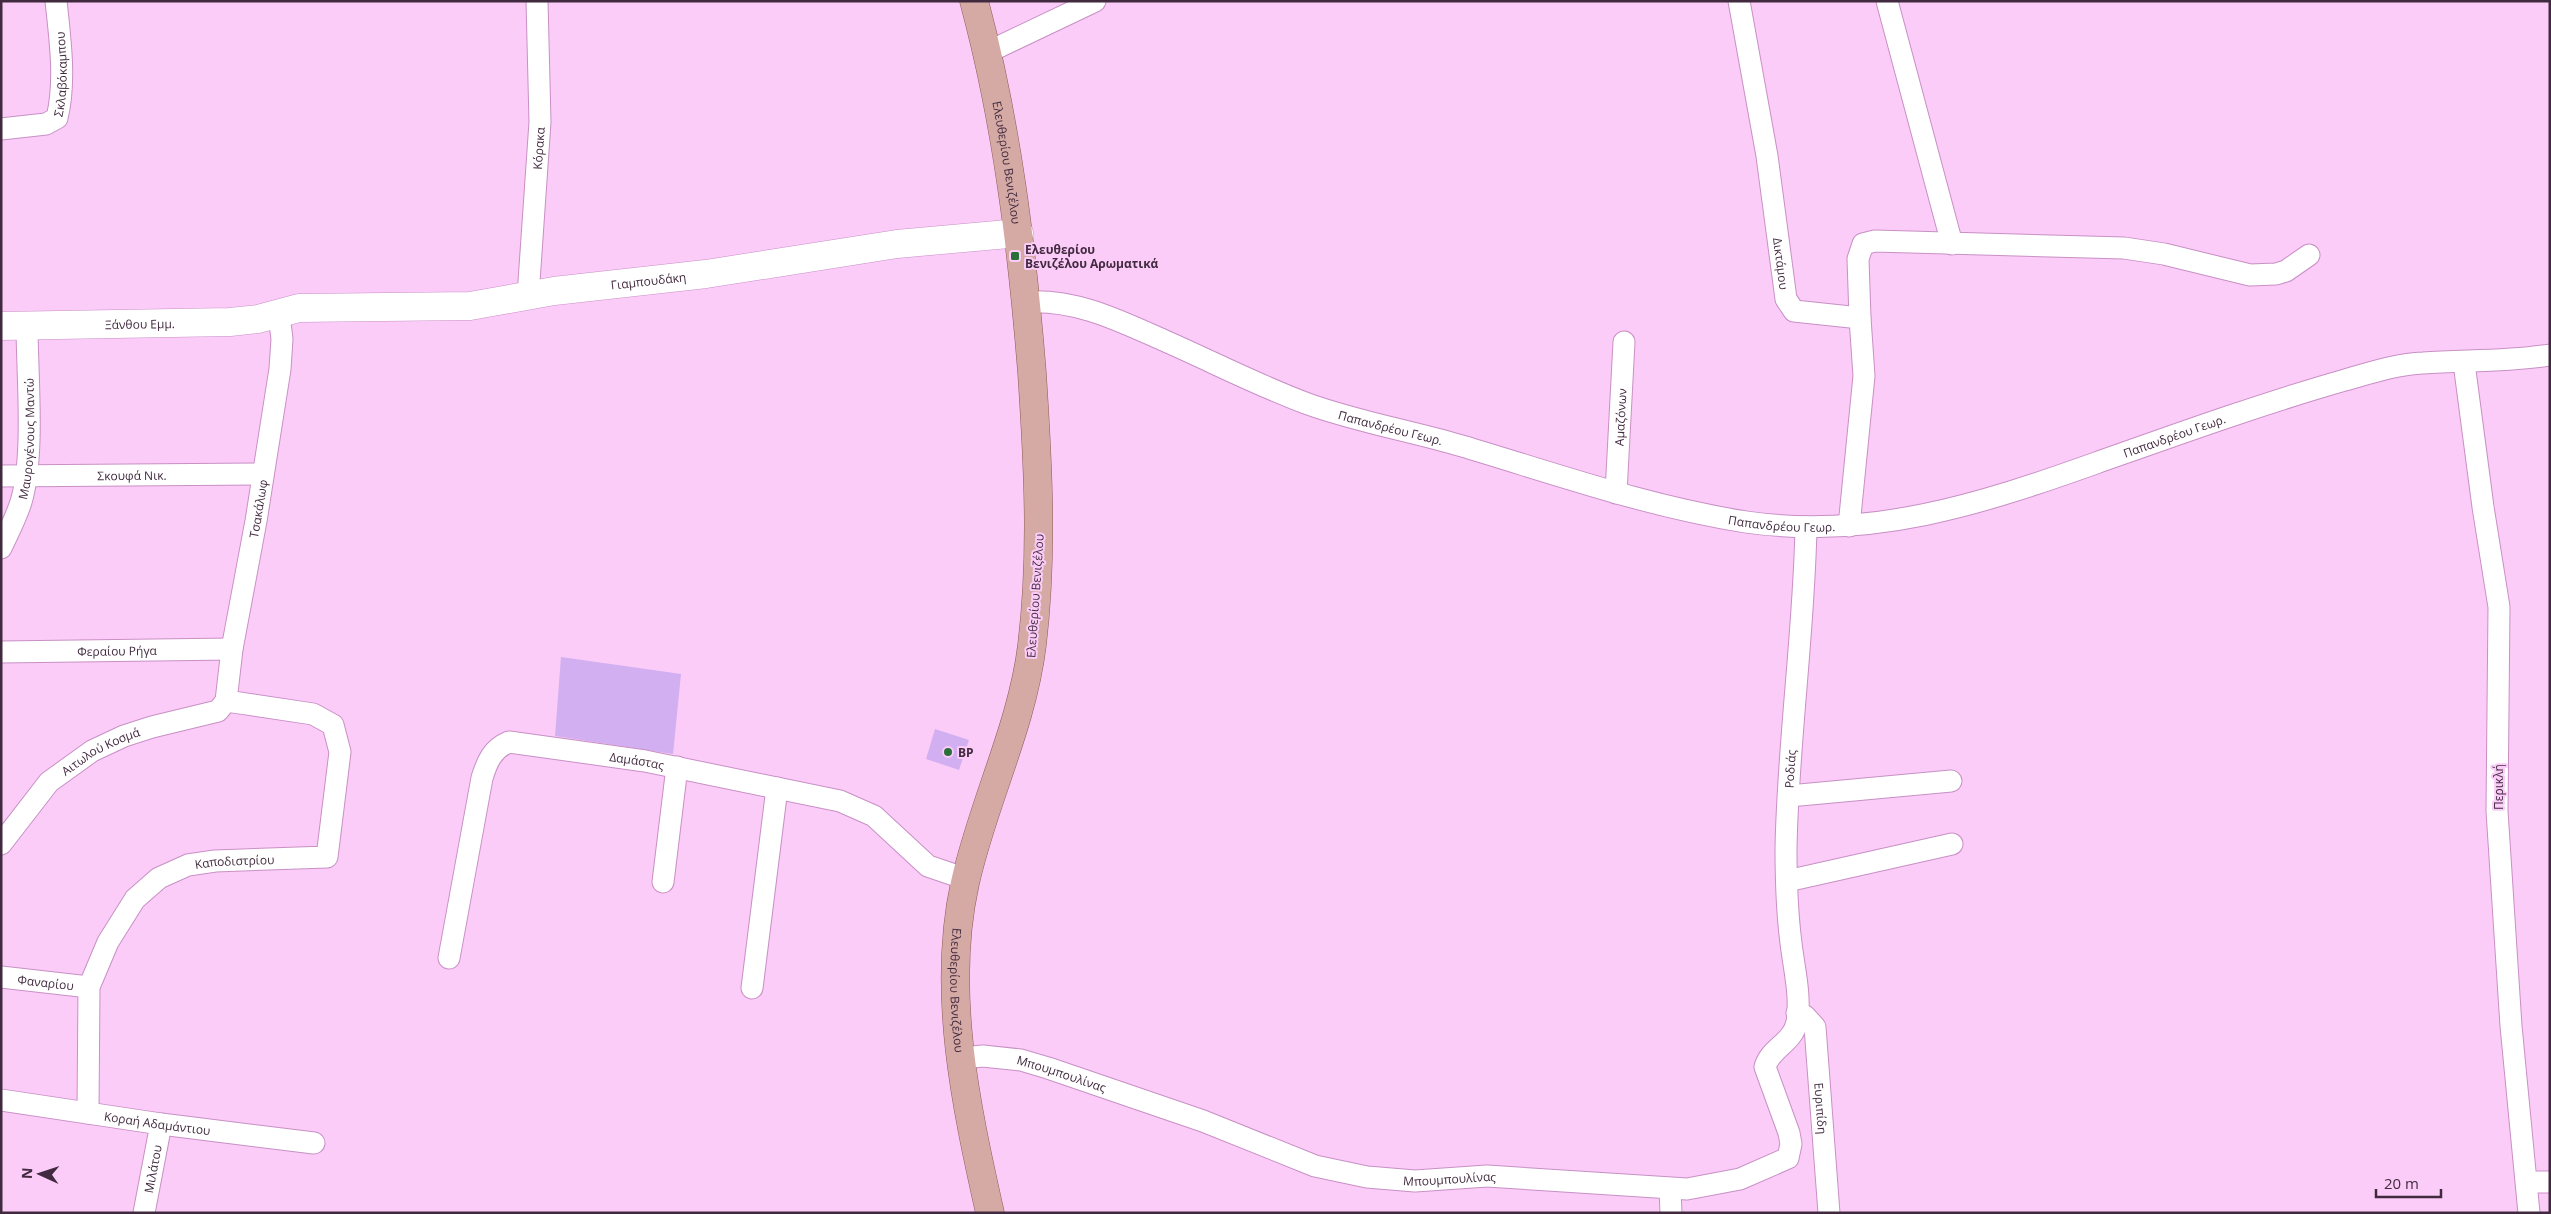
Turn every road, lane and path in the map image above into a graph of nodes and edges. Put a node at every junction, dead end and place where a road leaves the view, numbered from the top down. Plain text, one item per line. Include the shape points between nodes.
1 (56, 1) edge
2 (537, 1) edge
3 (974, 1) edge
4 (1095, 1) edge
5 (1739, 1) edge
6 (1887, 1) edge
7 (986, 53) junction
8 (1, 128) edge
9 (1019, 233) junction
10 (1952, 244) junction
11 (2309, 255) dead end
12 (528, 296) junction
13 (1026, 302) junction
14 (279, 315) junction
15 (1860, 318) junction
16 (14, 325) edge
17 (1624, 342) dead end
18 (2550, 355) edge
19 (2464, 363) junction
20 (263, 474) junction
21 (1, 476) edge
22 (25, 476) junction
23 (1616, 493) junction
24 (1850, 526) junction
25 (1806, 527) junction
26 (1, 548) edge
27 (232, 649) junction
28 (1, 652) edge
29 (226, 702) junction
30 (677, 767) junction
31 (1951, 782) dead end
32 (777, 788) junction
33 (1789, 796) junction
34 (1, 844) edge
35 (1952, 844) dead end
36 (966, 880) junction
37 (1787, 881) junction
38 (663, 882) dead end
39 (448, 958) dead end
40 (1, 977) edge
41 (90, 987) junction
42 (752, 988) dead end
43 (1797, 1013) junction
44 (962, 1058) junction
45 (1, 1100) edge
46 (88, 1113) junction
47 (161, 1124) junction
48 (314, 1143) dead end
49 (2527, 1182) junction
50 (2550, 1182) edge
51 (1670, 1189) junction
52 (144, 1213) edge
53 (990, 1213) edge
54 (1671, 1213) edge
55 (1828, 1213) edge
56 (2528, 1213) edge

1 - 8 street, Σκλαβόκαμπου via 62,54 57,118 46,124
2 - 12 street, Κόρακα via 540,122
3 - 7 main road, Ελευθερίου Βενιζέλου
4 - 7 street
5 - 15 street, Δικτάμου via 1768,156 1786,299 1794,311
6 - 10 street
7 - 9 main road, Ελευθερίου Βενιζέλου
9 - 12 street, Γιαμπουδάκη via 897,244 706,274
9 - 13 main road, Ελευθερίου Βενιζέλου
10 - 11 street via 1994,242 2124,248 2164,254 2250,275 2286,271
10 - 15 street via 1875,241 1863,244 1858,259
12 - 14 street, Γιαμπουδάκη via 470,306 332,306 299,308
13 - 23 street, Παπανδρέου Γεωρ. via 1051,301 1089,309 1317,407 1441,440
13 - 36 main road, Ελευθερίου Βενιζέλου via 1040,489 1039,566 1033,642 1020,703
14 - 16 street, Ξάνθου Εμμ. via 230,322
14 - 20 street, Τσακάλωφ via 282,339 280,369
15 - 24 street via 1864,376
16 - 22 street, Μαυρογένους Μαντώ via 28,441
17 - 23 street, Αμαζόνων
18 - 19 street, Παπανδρέου Γεωρ.
19 - 24 street, Παπανδρέου Γεωρ. via 2422,363 2370,373 2246,411 1986,501 1926,515
19 - 49 street, Περικλή via 2500,606 2497,811 2511,1026
20 - 22 street, Σκουφά Νικ.
20 - 27 street, Τσακάλωφ
21 - 22 street, Σκουφά Νικ.
22 - 26 street, Μαυρογένους Μαντώ via 21,501
23 - 25 street, Παπανδρέου Γεωρ. via 1711,516
24 - 25 street, Παπανδρέου Γεωρ.
25 - 33 street, Ροδιάς
27 - 28 street, Φεραίου Ρήγα
27 - 29 street, Τσακάλωφ
29 - 34 street, Αιτωλού Κοσμά via 218,711 152,727 92,751 50,782
29 - 41 street, Καποδιστρίου via 313,714 333,725 340,752 327,857 200,862 168,873 135,899 108,942
30 - 32 street, Δαμάστας
30 - 38 street
30 - 39 street, Δαμάστας via 519,742 510,742 495,750 482,778
31 - 33 street
32 - 36 street, Δαμάστας via 840,801 863,810 886,826 928,866
32 - 42 street
33 - 37 street, Ροδιάς
35 - 37 street
36 - 44 main road, Ελευθερίου Βενιζέλου via 955,953
37 - 43 street, Ροδιάς
40 - 41 street, Φαναρίου
41 - 46 street, Καποδιστρίου
43 - 51 street, Μπουμπουλίνας via 1792,1036 1770,1056 1765,1067 1788,1129 1791,1144 1788,1158 1740,1179
43 - 55 street, Ευριπίδη via 1805,1016 1815,1027
44 - 51 street, Μπουμπουλίνας via 983,1056 1021,1060 1048,1068 1203,1121 1287,1156 1344,1173 1415,1181 1487,1176
44 - 53 main road, Ελευθερίου Βενιζέλου
45 - 46 street, Κοραή Αδαμάντιου
46 - 47 street, Κοραή Αδαμάντιου
47 - 48 street, Κοραή Αδαμάντιου
47 - 52 street, Μιλάτου
49 - 50 street
49 - 56 street, Περικλή
51 - 54 street

